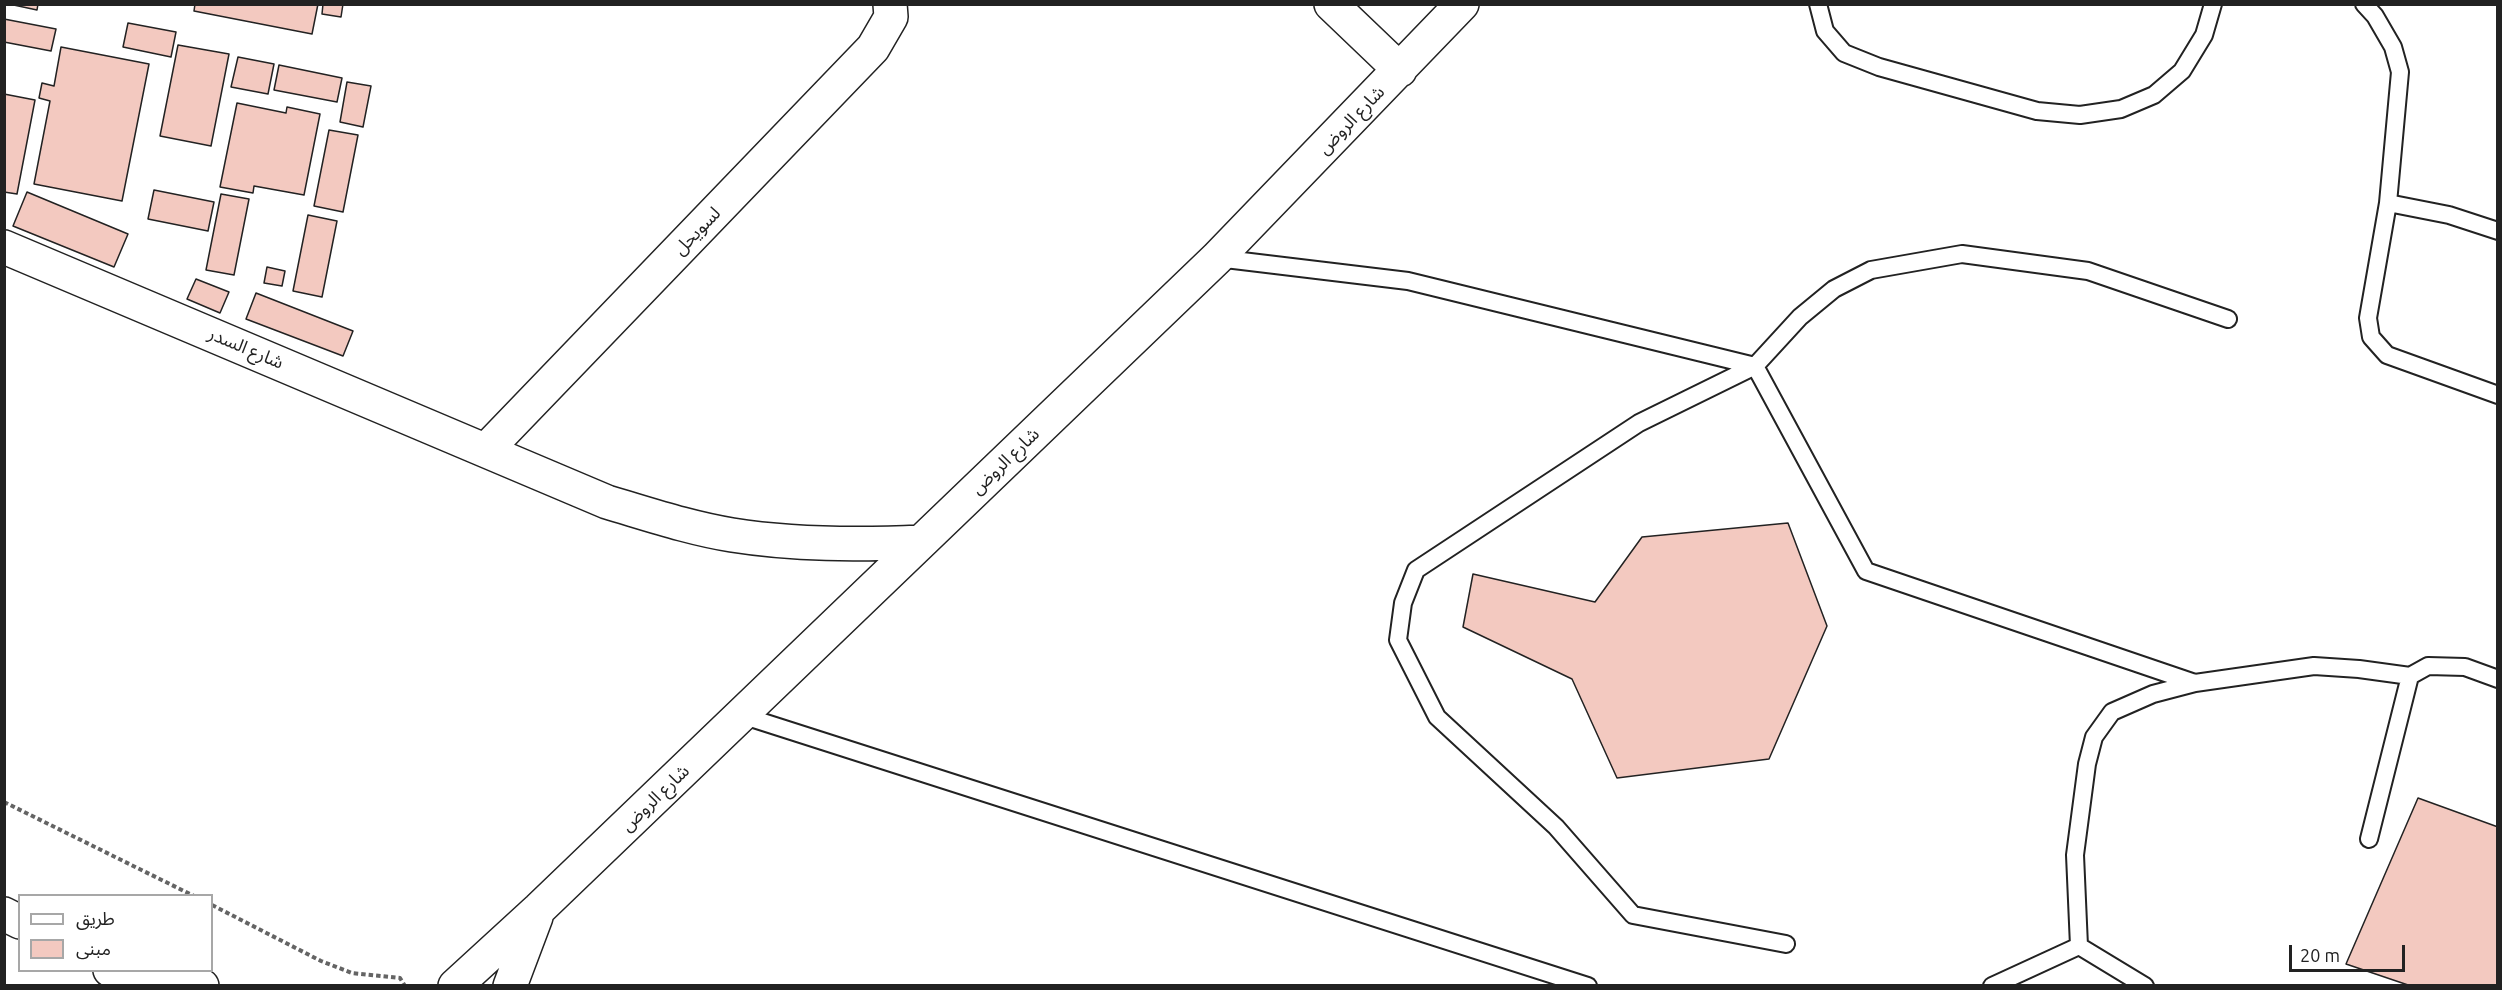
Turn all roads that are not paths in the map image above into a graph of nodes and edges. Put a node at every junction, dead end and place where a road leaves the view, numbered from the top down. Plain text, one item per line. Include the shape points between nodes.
1 (890, 4) edge
2 (1330, 4) edge
3 (1462, 4) edge
4 (1818, 4) edge
5 (2213, 4) edge
6 (2364, 4) edge
7 (1400, 70) junction
8 (2388, 203) junction
9 (2498, 231) edge
10 (4, 247) edge
11 (1217, 258) junction
12 (2228, 319) dead end
13 (1755, 366) junction
14 (2498, 395) edge
15 (487, 449) junction
16 (921, 542) junction
17 (2410, 676) junction
18 (2498, 679) edge
19 (2195, 683) junction
20 (741, 716) junction
21 (2369, 839) dead end
22 (539, 909) junction
23 (4, 914) edge
24 (18, 921) edge
25 (1786, 944) dead end
26 (2079, 946) junction
27 (127, 980) edge
28 (202, 986) edge
29 (455, 986) edge
30 (510, 986) edge
31 (1588, 986) edge
32 (1992, 986) edge
33 (2145, 986) edge

1 - 15 main road, لسويحل via 891,17 873,48
2 - 7 main road
3 - 7 main road, شارع الروض
4 - 5 lane via 1825,31 1844,53 2037,111 2080,115 2121,109 2154,95 2182,71 2204,35
6 - 8 lane via 2393,47 2400,72
7 - 11 main road, شارع الروض
8 - 9 lane via 2449,215
8 - 14 lane via 2368,318 2371,337 2387,356
10 - 15 main road, شارع السدر
11 - 13 lane via 1408,281
11 - 16 main road, شارع الروض
12 - 13 lane via 2088,271 1962,254 1871,270 1834,289 1800,317
13 - 19 lane via 1866,571
13 - 25 lane via 1639,423 1416,570 1403,603 1398,640 1437,717 1556,827 1633,915
15 - 16 main road, شارع السدر via 607,502 730,534 858,545
16 - 20 main road, شارع الروض
17 - 18 lane via 2428,666 2465,667
17 - 19 lane via 2314,666
17 - 21 lane
19 - 26 lane via 2153,694 2112,712 2094,737 2075,855
20 - 22 main road, شارع الروض
20 - 31 lane
22 - 29 main road, شارع الروض
22 - 30 main road, شارع الروض
23 - 24 main road
26 - 32 lane
26 - 33 lane
27 - 28 main road via 184,979

